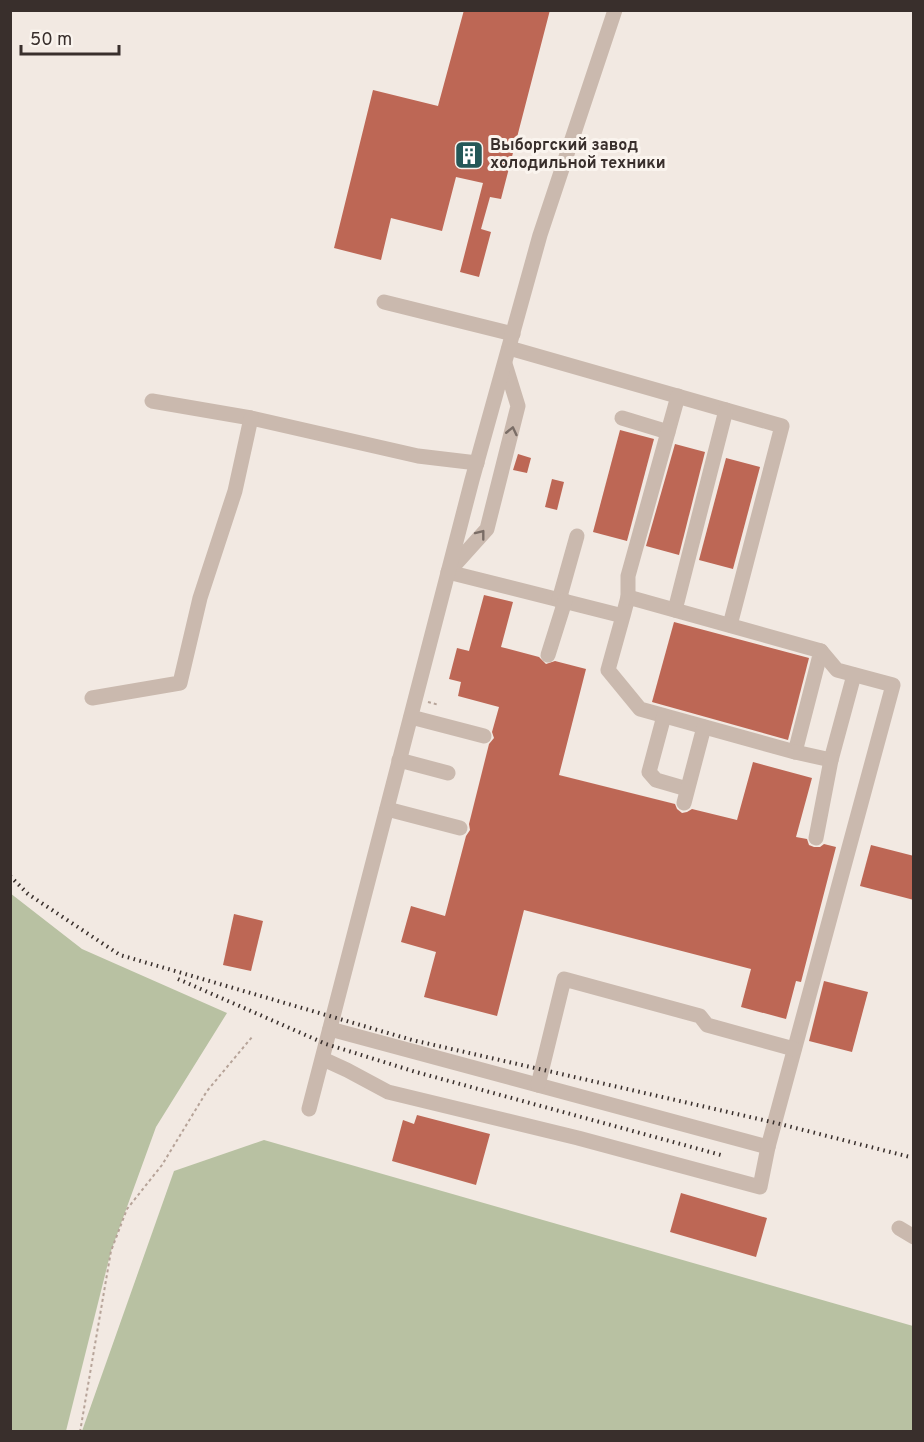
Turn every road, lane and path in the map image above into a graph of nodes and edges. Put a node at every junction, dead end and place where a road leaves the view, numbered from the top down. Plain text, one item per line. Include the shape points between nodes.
1 (615, 10) edge
2 (384, 302) dead end
3 (511, 341) junction
4 (505, 364) junction
5 (678, 396) junction
6 (152, 401) dead end
7 (726, 410) junction
8 (251, 418) junction
9 (622, 418) dead end
10 (668, 432) junction
11 (477, 463) junction
12 (577, 536) dead end
13 (448, 572) junction
14 (628, 597) junction
15 (562, 600) junction
16 (675, 610) junction
17 (623, 616) junction
18 (730, 625) junction
19 (821, 651) junction
20 (548, 655) dead end
21 (854, 675) junction
22 (92, 698) dead end
23 (664, 716) junction
24 (411, 717) junction
25 (704, 727) junction
26 (484, 736) dead end
27 (795, 752) junction
28 (399, 760) junction
29 (831, 760) junction
30 (448, 773) dead end
31 (387, 809) junction
32 (460, 828) dead end
33 (816, 838) dead end
34 (330, 1029) junction
35 (252, 1036) dead end
36 (794, 1049) junction
37 (322, 1059) junction
38 (538, 1085) junction
39 (309, 1109) dead end
40 (768, 1147) junction
41 (899, 1228) dead end
42 (914, 1237) edge
43 (80, 1431) edge

1 - 3 street via 540,235
2 - 3 street
3 - 4 street
3 - 5 street
4 - 11 street
13 -> 4 street via 487,529 518,406
5 - 7 street
5 - 10 street
6 - 8 street
7 - 16 street
7 - 18 street via 782,426
8 - 11 street via 418,456
8 - 22 street via 235,491 200,598 180,683
9 - 10 street
10 - 14 street via 628,576
11 - 13 street
12 - 15 street
13 - 15 street
13 - 24 street
14 - 16 street
14 - 17 street
15 - 17 street
15 - 20 street
16 - 18 street
17 - 23 street via 608,670 640,709
18 - 19 street
19 - 21 street via 837,670
19 - 27 street
21 - 29 street
21 - 36 street via 893,686
23 - 25 street
23 - 25 street via 649,772 686,796
24 - 26 street
24 - 28 street
25 - 27 street
27 - 29 street
28 - 30 street
28 - 31 street
29 - 33 street
31 - 32 street
31 - 34 street
34 - 37 street
34 - 38 street
35 - 43 path via 207,1091 162,1165 127,1209 111,1251
36 - 38 street via 707,1025 700,1016 564,979
36 - 40 street
37 - 39 street
37 - 40 street via 388,1092 760,1187
38 - 40 street
41 - 42 street

